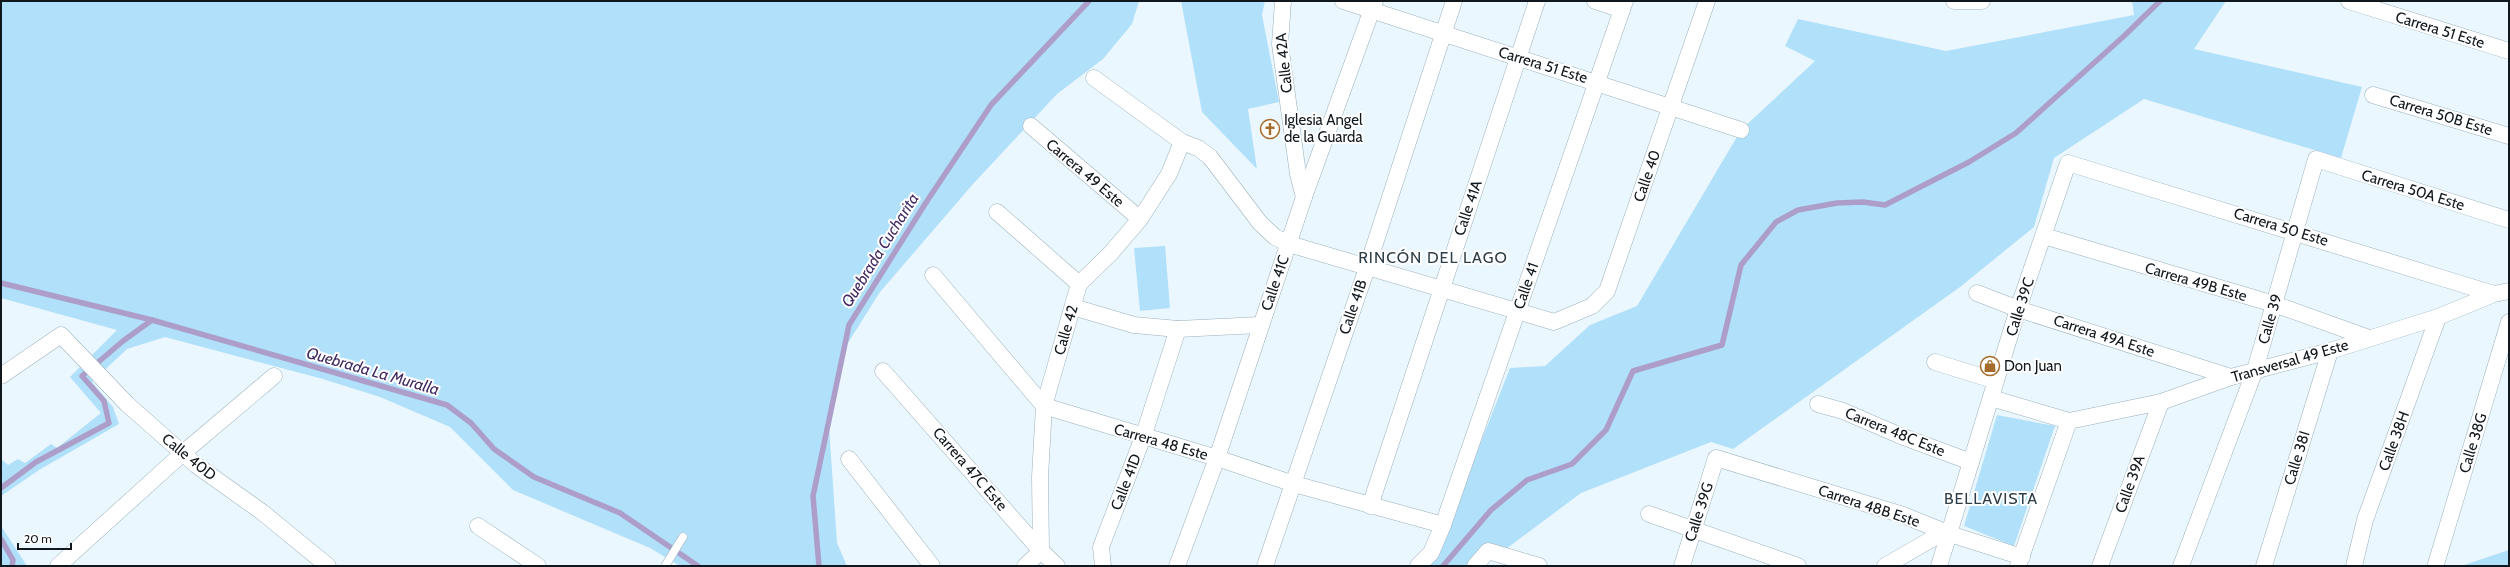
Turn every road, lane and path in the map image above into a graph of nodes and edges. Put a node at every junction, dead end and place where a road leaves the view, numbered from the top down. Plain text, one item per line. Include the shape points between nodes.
1 (1283, 1) edge
2 (1343, 1) edge
3 (1454, 1) edge
4 (1537, 1) edge
5 (1595, 1) edge
6 (1707, 1) edge
7 (1954, 1) edge
8 (1982, 1) edge
9 (2349, 1) edge
10 (1374, 5) edge
11 (2369, 5) edge
12 (1623, 6) edge
13 (1443, 34) junction
14 (2509, 51) edge
15 (1518, 57) junction
16 (1094, 78) dead end
17 (1597, 82) junction
18 (2373, 94) dead end
19 (1670, 107) junction
20 (1031, 126) dead end
21 (1741, 130) dead end
22 (2509, 136) edge
23 (1182, 142) junction
24 (2316, 159) joint
25 (2068, 163) joint
26 (1304, 196) junction
27 (997, 212) dead end
28 (1140, 219) junction
29 (2509, 220) edge
30 (2296, 231) junction
31 (2044, 236) junction
32 (1289, 244) junction
33 (1367, 268) junction
34 (933, 275) dead end
35 (1079, 284) junction
36 (1440, 289) junction
37 (2501, 293) edge
38 (1977, 294) dead end
39 (2274, 304) junction
40 (1073, 307) junction
41 (2018, 309) junction
42 (1516, 312) junction
43 (2438, 317) junction
44 (2509, 322) edge
45 (1260, 325) junction
46 (1178, 329) junction
47 (2369, 338) junction
48 (2330, 351) junction
49 (1935, 362) dead end
50 (2255, 370) junction
51 (884, 371) dead end
52 (1, 376) edge
53 (274, 376) dead end
54 (2231, 377) junction
55 (1996, 381) junction
56 (1991, 398) junction
57 (2161, 402) junction
58 (1818, 404) dead end
59 (1044, 406) junction
60 (2069, 421) junction
61 (1143, 437) junction
62 (183, 453) junction
63 (849, 458) dead end
64 (1217, 458) junction
65 (1716, 458) joint
66 (1971, 462) junction
67 (1294, 484) junction
68 (1370, 506) junction
69 (1649, 514) dead end
70 (1443, 525) junction
71 (478, 526) dead end
72 (1692, 530) junction
73 (1947, 533) junction
74 (683, 537) dead end
75 (1041, 551) junction
76 (2020, 561) edge
77 (2436, 564) dead end
78 (666, 565) edge
79 (58, 566) edge
80 (328, 566) edge
81 (538, 566) edge
82 (932, 566) edge
83 (1025, 566) edge
84 (1058, 566) edge
85 (1103, 566) edge
86 (1177, 566) edge
87 (1265, 566) edge
88 (1418, 566) edge
89 (1475, 566) edge
90 (1539, 566) edge
91 (1682, 566) edge
92 (1798, 566) edge
93 (1885, 566) edge
94 (1939, 566) edge
95 (2100, 566) edge
96 (2181, 566) edge
97 (2264, 566) edge
98 (2354, 566) edge

1 - 26 street, Calle 42A via 1280,44 1298,174
2 - 10 street, Carrera 51 Este
3 - 13 street, Calle 41B
4 - 15 street, Calle 41A
5 - 12 street
6 - 19 street, Calle 40
7 - 8 street
9 - 11 street, Carrera 51 Este
10 - 13 street, Carrera 51 Este
10 - 26 street, Calle 41C
11 - 14 street, Carrera 51 Este
12 - 17 street, Calle 41
13 - 15 street, Carrera 51 Este
13 - 33 street, Calle 41B
15 - 17 street, Carrera 51 Este
15 - 36 street, Calle 41A
16 - 23 street
17 - 19 street, Carrera 51 Este
17 - 42 street, Calle 41
18 - 22 street, Carrera 50B Este
19 - 21 street, Carrera 51 Este
19 - 42 street, Calle 40 via 1607,291 1592,306 1554,322
20 - 28 street, Carrera 49 Este
23 - 28 street, Calle 42 via 1168,174
23 - 32 street via 1198,148 1210,157 1260,223 1275,237
24 - 29 street, Carrera 50A Este
24 - 30 street, Calle 39
25 - 30 street, Carrera 50 Este
25 - 31 street, Calle 39C
26 - 32 street, Calle 41C
27 - 35 street
28 - 35 street, Calle 42 via 1111,253
30 - 37 street, Carrera 50 Este
30 - 39 street, Calle 39
31 - 39 street, Carrera 49B Este
31 - 41 street, Calle 39C
32 - 33 street
32 - 45 street, Calle 41C
33 - 36 street
33 - 67 street, Calle 41B
34 - 59 street
35 - 40 street, Calle 42
36 - 42 street
36 - 68 street, Calle 41A
37 - 43 street, Transversal 49 Este
38 - 41 street, Carrera 49A Este
39 - 47 street, Carrera 49B Este
39 - 50 street, Calle 39
40 - 46 street via 1134,325
40 - 59 street, Calle 42
41 - 54 street, Carrera 49A Este
41 - 55 street, Calle 39C
42 - 70 street, Calle 41
43 - 47 street, Transversal 49 Este
43 - 98 street, Calle 38H via 2366,520
44 - 77 street, Calle 38G
45 - 46 street
45 - 64 street, Calle 41C
46 - 61 street, Calle 41D
47 - 48 street, Transversal 49 Este
48 - 50 street, Transversal 49 Este
48 - 97 street, Calle 38I
49 - 55 street
50 - 54 street, Transversal 49 Este
50 - 96 street, Calle 39
51 - 75 street, Carrera 47C Este
52 - 62 street, Calle 40D via 62,336 99,377
53 - 62 street
54 - 57 street, Transversal 49 Este
55 - 56 street, Calle 39C
56 - 60 street
56 - 66 street, Calle 39C
57 - 60 street, Transversal 49 Este
57 - 95 street, Calle 39A
58 - 66 street, Carrera 48C Este via 1844,411
59 - 61 street, Carrera 48 Este
59 - 75 street, Calle 42 via 1040,477
60 - 76 street
61 - 64 street, Carrera 48 Este
61 - 85 street, Calle 41D via 1101,547
62 - 79 street
62 - 80 street, Calle 40D via 262,512
63 - 82 street
64 - 67 street, Carrera 48 Este
64 - 86 street, Calle 41C
65 - 72 street, Calle 39G
65 - 73 street, Carrera 48B Este via 1903,515
66 - 73 street, Calle 39C
67 - 68 street, Carrera 48 Este
67 - 87 street, Calle 41B
68 - 70 street, Carrera 48 Este
69 - 72 street
70 - 88 street, Calle 41 via 1431,553
71 - 81 street
72 - 91 street, Calle 39G
72 - 92 street
73 - 76 street, Carrera 48B Este
73 - 93 street
73 - 94 street, Calle 39C
74 - 78 lane
75 - 83 street
75 - 84 street, Carrera 47C Este
89 - 90 street via 1488,551

